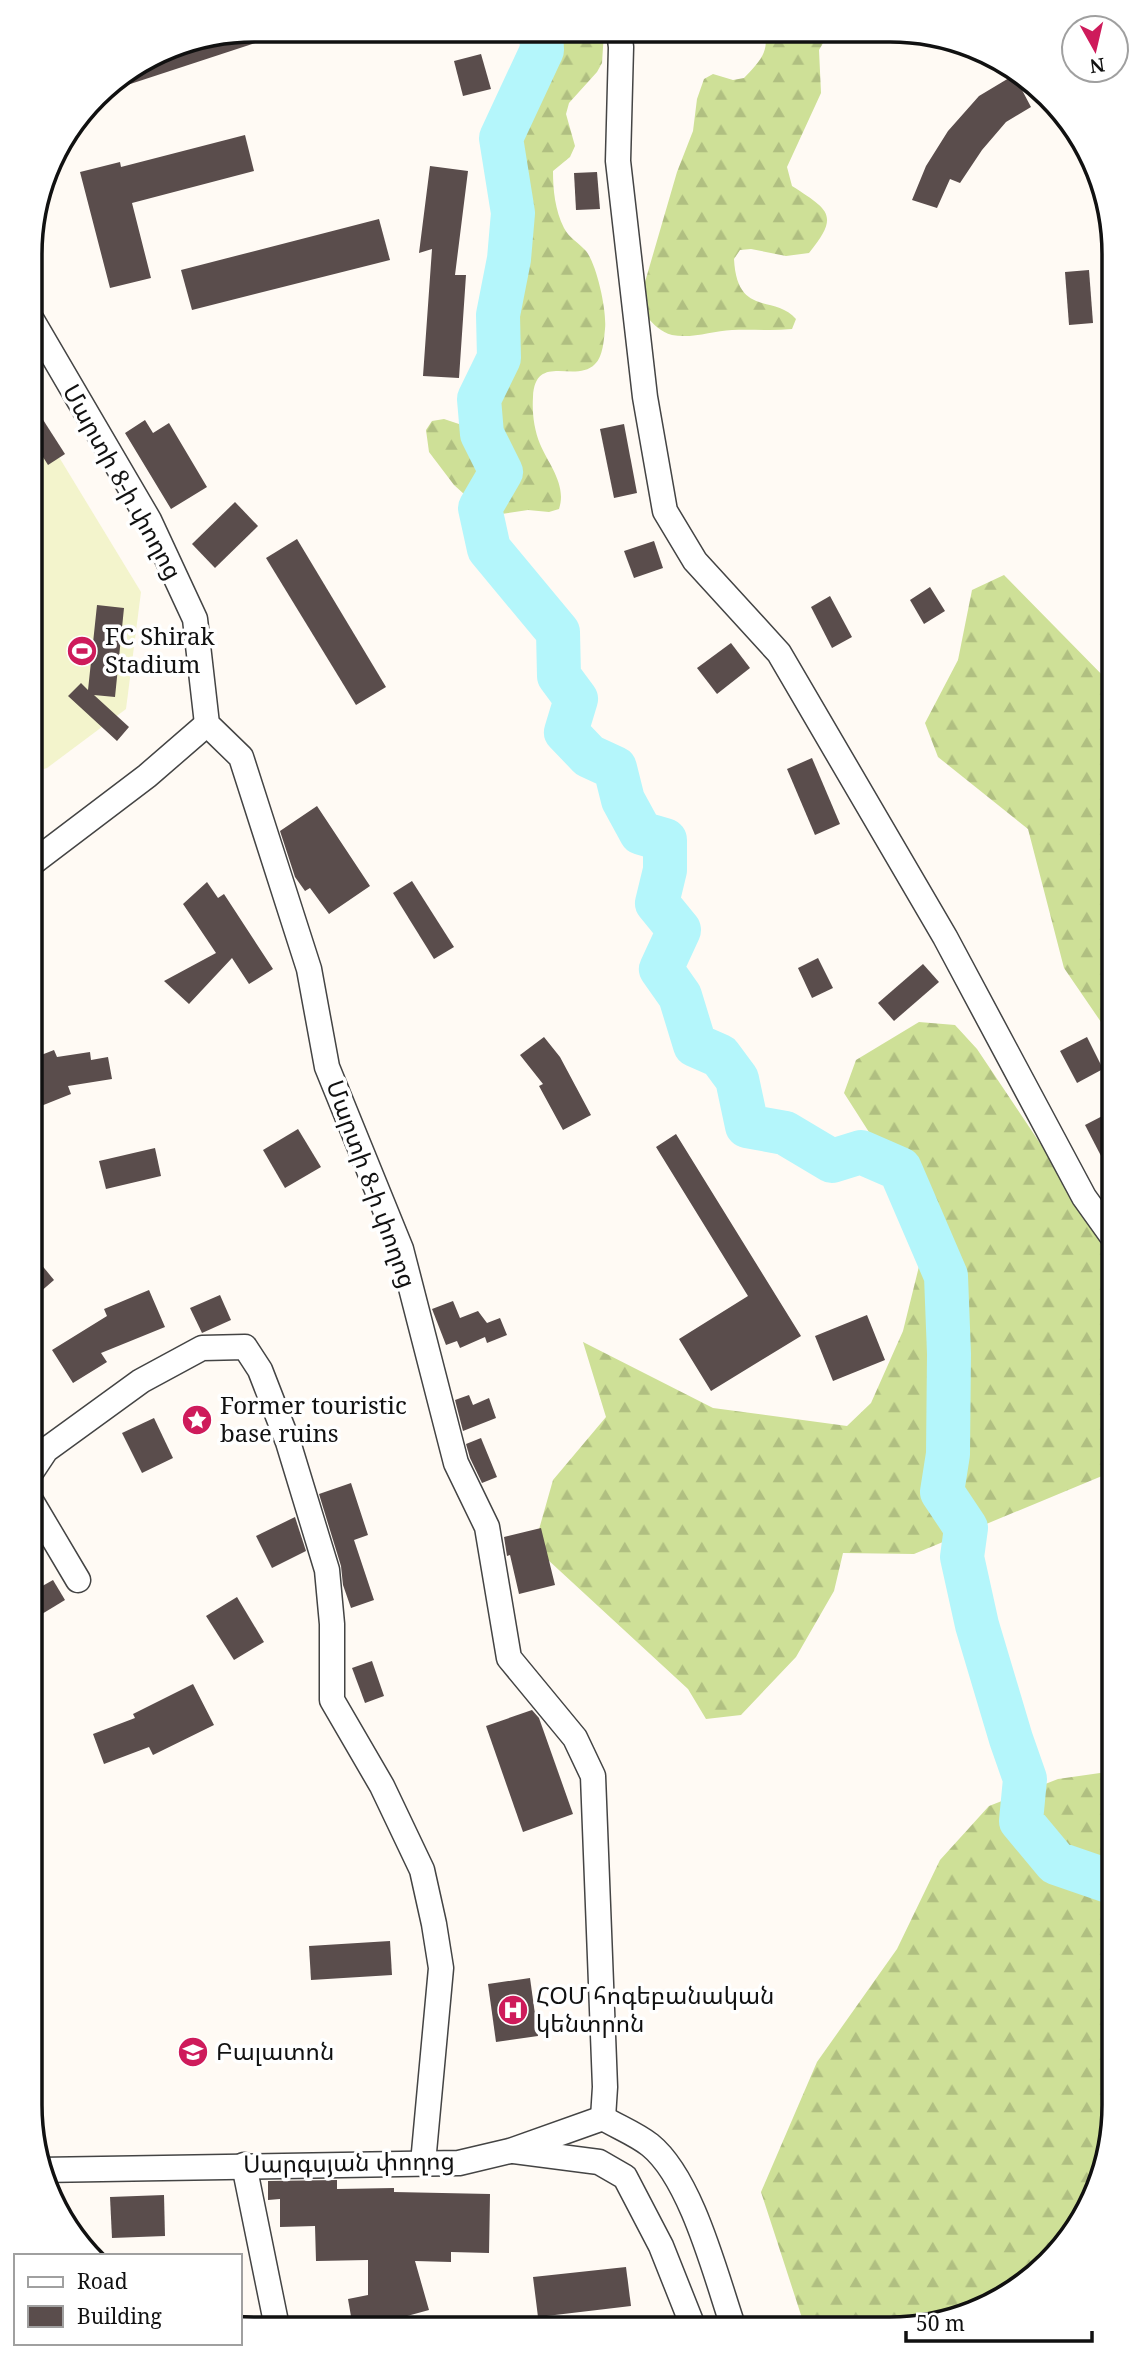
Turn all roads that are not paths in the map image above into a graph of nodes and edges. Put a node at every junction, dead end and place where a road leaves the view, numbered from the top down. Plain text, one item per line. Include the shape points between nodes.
1 (620, 42) edge
2 (42, 337) edge
3 (207, 724) junction
4 (42, 856) edge
5 (1102, 1222) edge
6 (42, 1456) edge
7 (42, 1519) edge
8 (78, 1580) dead end
9 (603, 2118) junction
10 (510, 2151) junction
11 (424, 2163) junction
12 (244, 2165) junction
13 (52, 2170) edge
14 (274, 2317) edge
15 (689, 2317) edge
16 (730, 2317) edge

1 - 5 street via 618,161 645,397 665,511 695,561 779,653 945,937 1084,1197
2 - 3 street, Մարտի 8-ի փողոց via 149,520 195,619
3 - 4 street
3 - 9 street, Մարտի 8-ի փողոց via 241,757 309,969 327,1067 401,1249 456,1464 487,1527 509,1658 575,1738 593,1776
6 - 11 street via 141,1381 202,1348 245,1347 260,1370 288,1442 327,1570 332,1700 382,1786 422,1870 434,1924 441,1968
7 - 8 street
9 - 10 street, Սարգսյան փողոց
9 - 16 street via 649,2145 669,2165 692,2208
10 - 11 street, Սարգսյան փողոց via 459,2163
10 - 15 street via 599,2162 625,2177 661,2246
11 - 12 street, Սարգսյան փողոց
12 - 13 street, Սարգսյան փողոց
12 - 14 street

